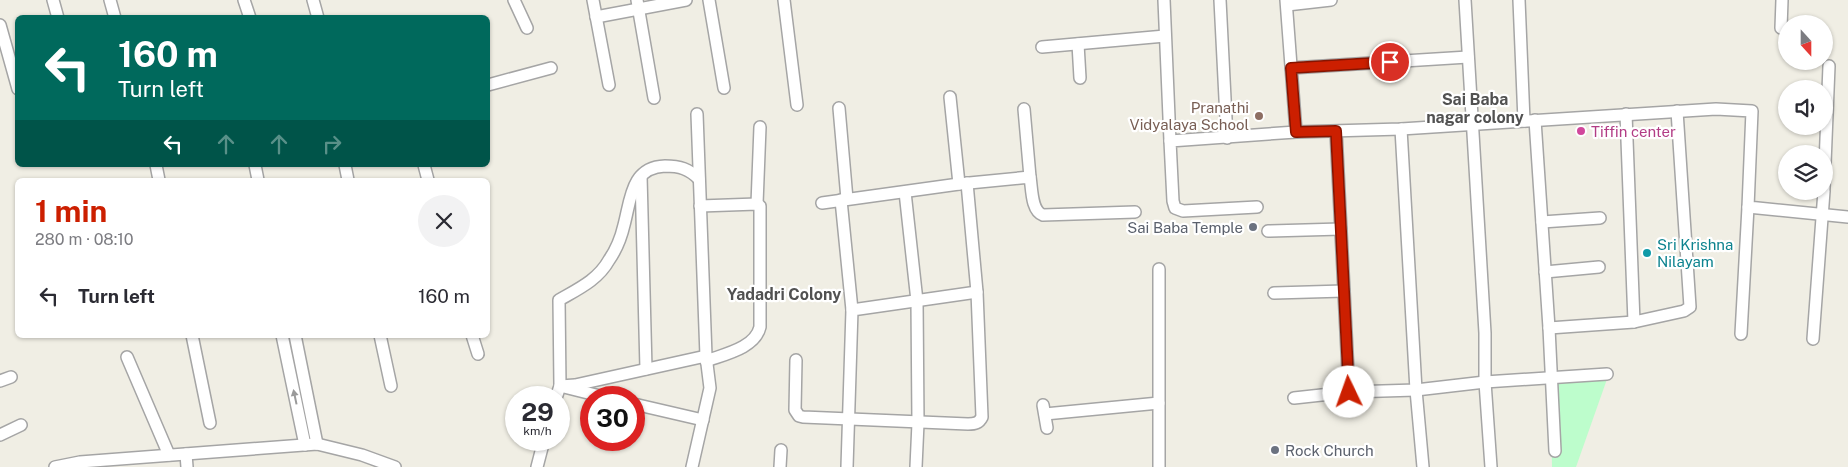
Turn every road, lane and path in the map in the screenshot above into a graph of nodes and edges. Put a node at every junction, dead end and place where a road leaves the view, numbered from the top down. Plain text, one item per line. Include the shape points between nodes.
1 (53, 0) edge
2 (110, 0) edge
3 (244, 0) edge
4 (313, 0) edge
5 (514, 0) edge
6 (593, 0) edge
7 (686, 0) edge
8 (709, 0) edge
9 (784, 0) edge
10 (1164, 0) edge
11 (1220, 0) edge
12 (1332, 0) edge
13 (1465, 0) edge
14 (1519, 0) edge
15 (1782, 0) edge
16 (1286, 2) edge
17 (638, 4) edge
18 (57, 15) edge
19 (114, 15) edge
20 (249, 15) edge
21 (317, 15) edge
22 (1781, 15) edge
23 (596, 17) junction
24 (0, 26) edge
25 (527, 28) dead end
26 (1166, 36) junction
27 (1078, 44) junction
28 (1042, 47) dead end
29 (1468, 57) junction
30 (551, 68) dead end
31 (1291, 68) junction
32 (1829, 70) edge
33 (15, 78) edge
34 (1080, 78) dead end
35 (490, 84) edge
36 (609, 85) dead end
37 (724, 88) dead end
38 (950, 97) dead end
39 (654, 98) dead end
40 (797, 105) dead end
41 (839, 108) dead end
42 (1024, 109) dead end
43 (1677, 111) junction
44 (697, 114) dead end
45 (1626, 114) junction
46 (1530, 120) junction
47 (1472, 124) junction
48 (760, 127) dead end
49 (1401, 129) junction
50 (1336, 131) junction
51 (1296, 132) junction
52 (1227, 138) junction
53 (1170, 141) junction
54 (1826, 145) edge
55 (641, 176) junction
56 (1030, 177) junction
57 (699, 179) junction
58 (963, 184) junction
59 (905, 192) junction
60 (844, 200) junction
61 (1823, 200) edge
62 (758, 204) junction
63 (822, 204) dead end
64 (700, 206) junction
65 (1257, 207) dead end
66 (1748, 207) junction
67 (1134, 212) dead end
68 (1822, 215) junction
69 (1848, 217) edge
70 (1600, 218) dead end
71 (1542, 222) junction
72 (1341, 229) junction
73 (1268, 231) dead end
74 (1600, 267) dead end
75 (1159, 269) dead end
76 (1545, 272) junction
77 (1344, 290) junction
78 (977, 292) junction
79 (1274, 293) dead end
80 (917, 301) junction
81 (852, 310) junction
82 (1634, 322) junction
83 (1549, 328) junction
84 (1741, 334) dead end
85 (193, 338) edge
86 (283, 338) edge
87 (296, 338) edge
88 (381, 338) edge
89 (473, 338) edge
90 (1813, 339) dead end
91 (478, 354) dead end
92 (127, 357) dead end
93 (706, 358) junction
94 (796, 360) dead end
95 (646, 369) junction
96 (1607, 374) dead end
97 (11, 377) dead end
98 (1550, 377) junction
99 (0, 381) edge
100 (1485, 382) junction
101 (392, 386) dead end
102 (560, 386) joint
103 (1416, 390) junction
104 (1349, 392) junction
105 (1294, 398) dead end
106 (1159, 403) junction
107 (645, 407) edge
108 (703, 420) junction
109 (848, 420) junction
110 (210, 423) dead end
111 (918, 423) junction
112 (21, 425) dead end
113 (1047, 428) dead end
114 (0, 435) edge
115 (317, 444) junction
116 (305, 445) junction
117 (781, 450) dead end
118 (541, 451) edge
119 (1554, 451) dead end
120 (186, 454) junction
121 (170, 455) junction
122 (55, 467) edge
123 (187, 467) edge
124 (395, 467) edge
125 (537, 467) edge
126 (692, 467) edge
127 (780, 467) edge
128 (847, 467) edge
129 (916, 467) edge
130 (1159, 467) edge
131 (1423, 467) edge
132 (1491, 467) edge

1 - 18 street
2 - 19 street
3 - 20 street
4 - 21 street
5 - 25 street
6 - 23 street
7 - 17 street
8 - 37 street
9 - 40 street
10 - 26 street
11 - 52 street
12 - 16 street
13 - 29 street
14 - 46 street
15 - 22 street
16 - 31 street
17 - 23 street
17 - 39 street
23 - 36 street
24 - 33 street
26 - 27 street
26 - 53 street
27 - 28 street
27 - 34 street
29 - 31 street
29 - 47 street
30 - 35 street
31 - 51 street
32 - 54 street
38 - 58 street
41 - 60 street
42 - 56 street
43 - 45 street
43 - 66 street via 1716,108 1752,111
43 - 82 street via 1690,306 1684,312
44 - 57 street
45 - 46 street
45 - 82 street
46 - 47 street
46 - 71 street
47 - 49 street
47 - 100 street
48 - 62 street
49 - 50 street
49 - 103 street
50 - 51 street
50 - 72 street
51 - 52 street
52 - 53 street
53 - 65 street via 1175,208 1183,211
55 - 57 street via 659,166 672,166 691,171
55 - 95 street
55 - 102 street via 635,184 618,245 608,262 589,283 559,300
56 - 58 street
56 - 67 street via 1038,214
57 - 64 street
58 - 59 street
58 - 78 street
59 - 60 street
59 - 80 street
60 - 63 street
60 - 81 street
61 - 68 street
62 - 64 street
62 - 93 street via 758,334 744,346
64 - 93 street
66 - 68 street
66 - 84 street
68 - 69 street
68 - 90 street
70 - 71 street
71 - 76 street
72 - 73 street
72 - 77 street
74 - 76 street
75 - 106 street
76 - 83 street
77 - 79 street
77 - 104 street
78 - 80 street
78 - 111 street via 982,417 975,424
80 - 81 street
80 - 111 street
81 - 109 street
82 - 83 street
83 - 98 street
85 - 110 street
116 -> 86 street
87 - 115 street
88 - 101 street
89 - 91 street
92 - 121 street
93 - 95 street
93 - 108 street via 710,388
94 - 109 street via 796,410 799,416
95 - 102 street
96 - 98 street
97 - 99 street
98 - 100 street
98 - 119 street
100 - 103 street
100 - 132 street
103 - 104 street
103 - 131 street
104 - 105 street
106 - 113 street via 1044,410
106 - 130 street
107 - 108 street
108 - 126 street
109 - 111 street
109 - 128 street
111 - 129 street
112 - 114 street
115 - 116 street
115 - 124 street
116 - 120 street
117 - 127 street
118 - 125 street
120 - 121 street
120 - 123 street
121 - 122 street

